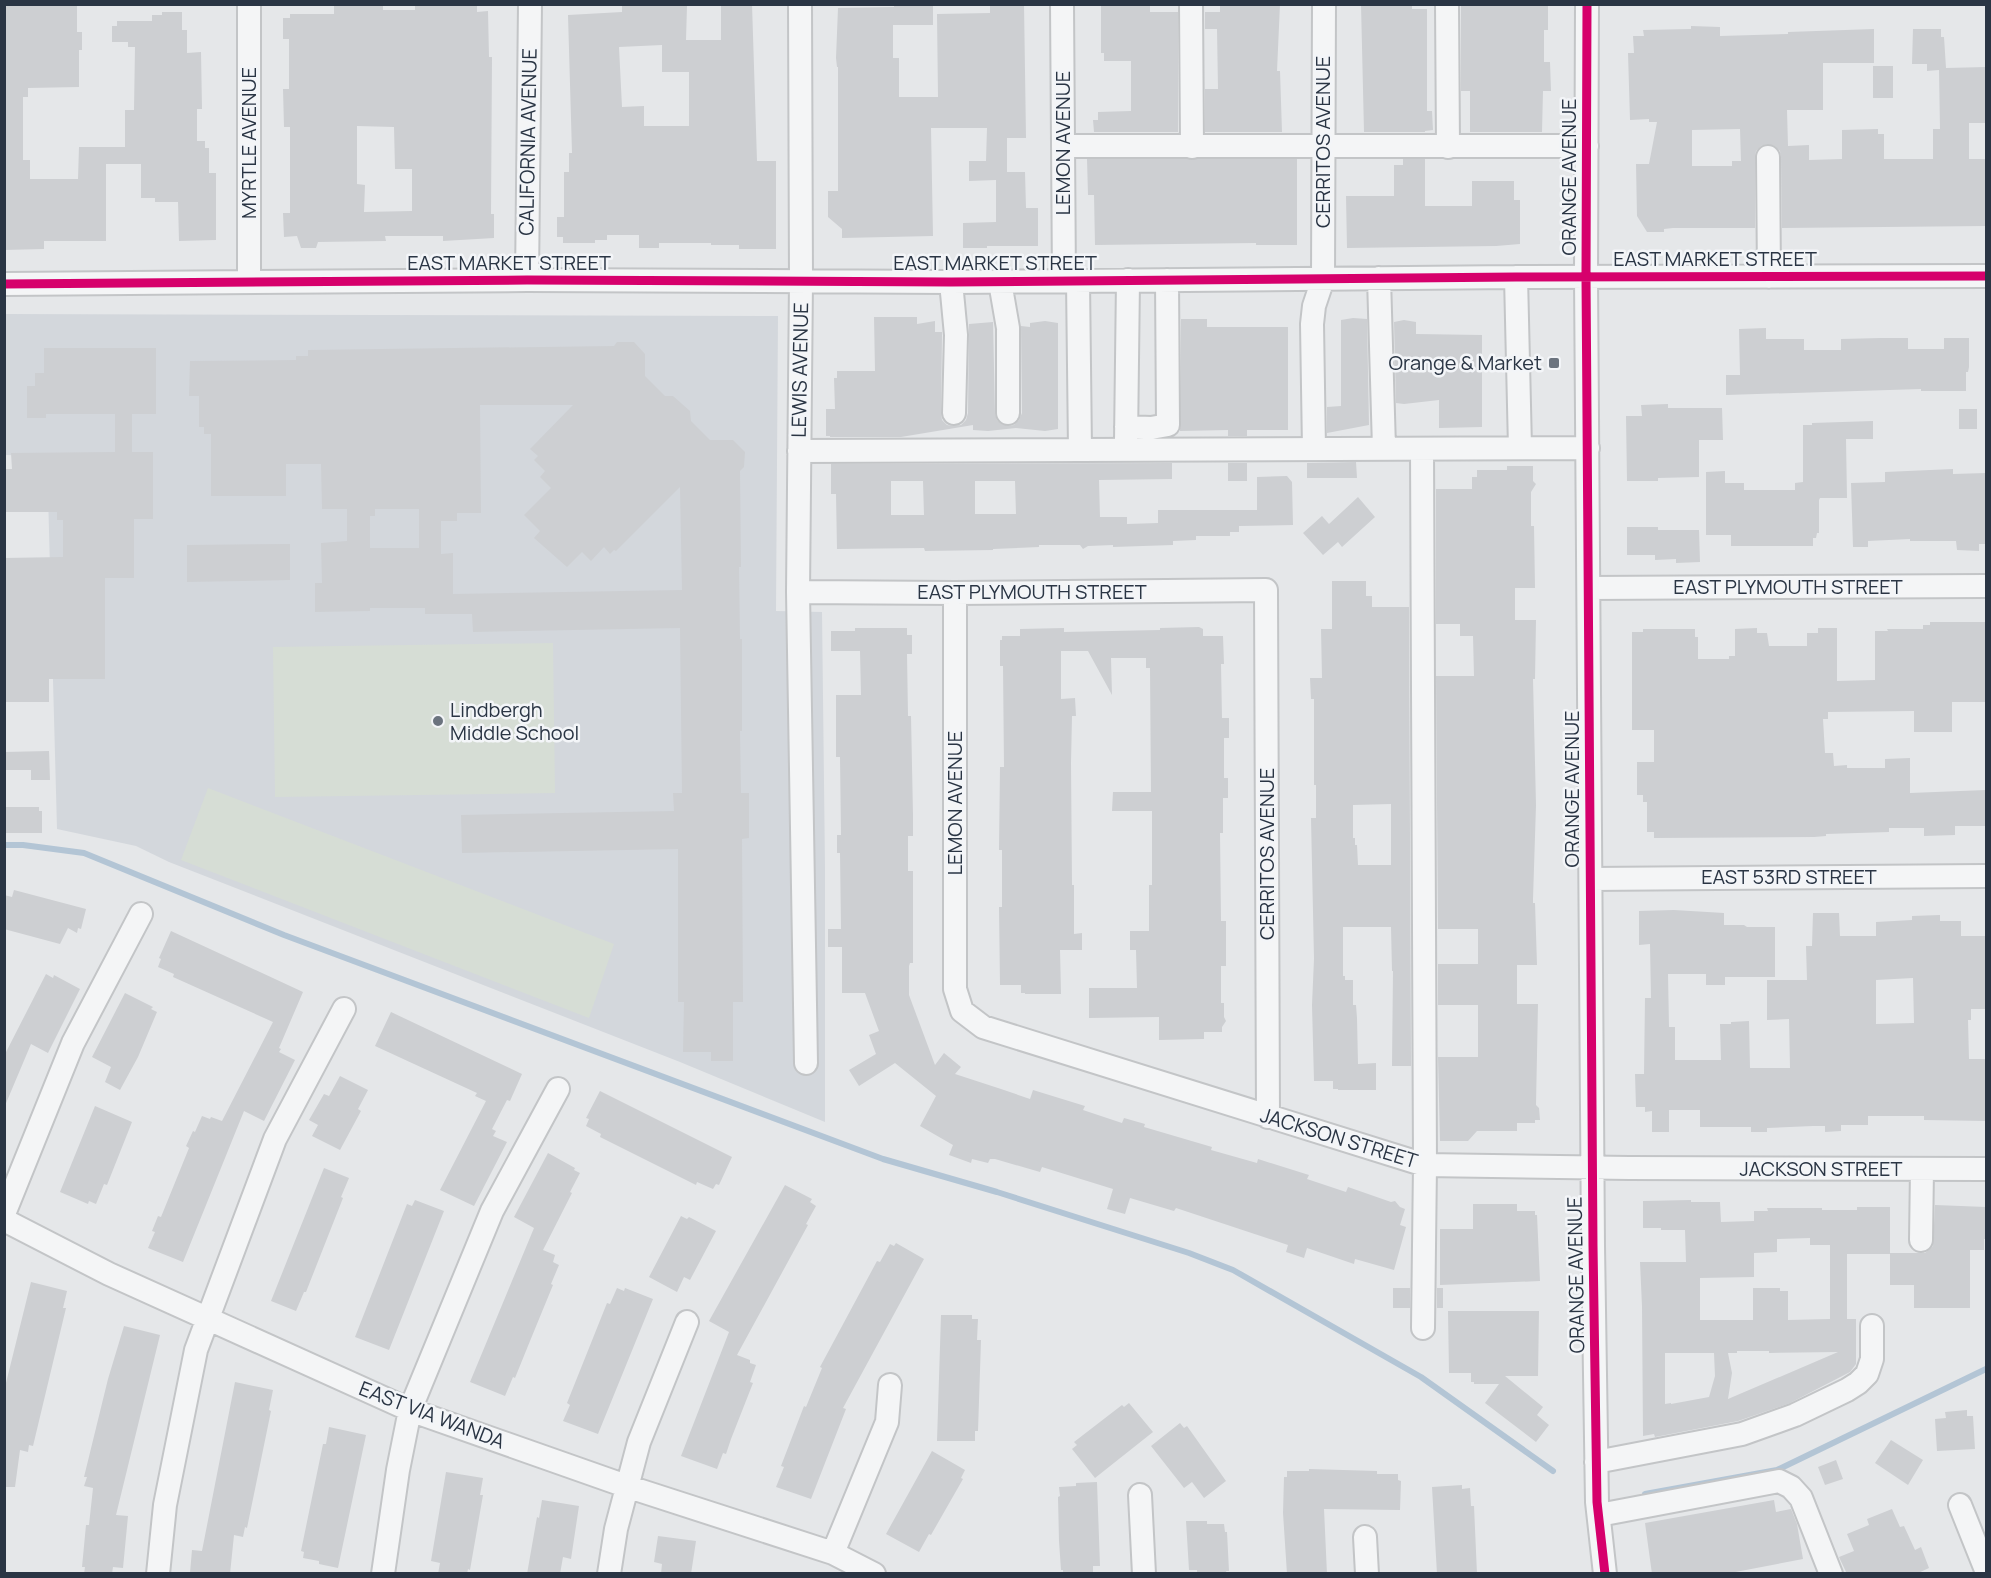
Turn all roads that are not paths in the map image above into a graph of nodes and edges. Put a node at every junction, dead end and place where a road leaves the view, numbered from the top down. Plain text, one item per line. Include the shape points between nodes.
1 (249, 4) edge
2 (530, 4) edge
3 (800, 4) edge
4 (1062, 4) edge
5 (1191, 4) edge
6 (1323, 4) edge
7 (1447, 4) edge
8 (1587, 4) edge
9 (1063, 146) junction
10 (1587, 146) junction
11 (1192, 147) junction
12 (1323, 147) junction
13 (1448, 147) junction
14 (1768, 157) dead end
15 (1986, 276) edge
16 (1516, 277) junction
17 (1586, 277) junction
18 (1769, 277) junction
19 (1379, 278) junction
20 (1323, 279) junction
21 (526, 280) junction
22 (1128, 280) junction
23 (1167, 280) junction
24 (801, 281) junction
25 (1071, 281) junction
26 (249, 282) junction
27 (951, 282) junction
28 (1000, 282) junction
29 (4, 284) edge
30 (954, 413) dead end
31 (1008, 413) dead end
32 (1168, 425) junction
33 (1126, 427) junction
34 (1384, 448) junction
35 (1520, 448) junction
36 (1588, 448) junction
37 (1168, 449) junction
38 (1314, 449) junction
39 (1422, 449) junction
40 (1080, 450) junction
41 (1126, 450) junction
42 (799, 451) junction
43 (1986, 586) edge
44 (1589, 588) junction
45 (1266, 590) joint
46 (798, 592) junction
47 (955, 593) junction
48 (1986, 876) edge
49 (1591, 879) junction
50 (141, 914) dead end
51 (344, 1009) dead end
52 (962, 1011) joint
53 (806, 1063) dead end
54 (558, 1089) dead end
55 (1268, 1117) junction
56 (1425, 1165) junction
57 (1593, 1168) junction
58 (1922, 1169) junction
59 (1986, 1169) edge
60 (4, 1214) edge
61 (4, 1220) edge
62 (1921, 1240) dead end
63 (209, 1318) junction
64 (687, 1322) dead end
65 (1872, 1326) dead end
66 (1423, 1328) dead end
67 (890, 1385) dead end
68 (411, 1410) junction
69 (1596, 1462) junction
70 (626, 1486) junction
71 (1140, 1495) dead end
72 (1959, 1504) dead end
73 (1599, 1515) junction
74 (1365, 1537) dead end
75 (834, 1553) junction
76 (1986, 1570) edge
77 (158, 1574) edge
78 (383, 1574) edge
79 (609, 1574) edge
80 (874, 1574) edge
81 (1144, 1574) edge
82 (1367, 1574) edge
83 (1605, 1574) edge
84 (1831, 1574) edge

1 - 26 street, MYRTLE AVENUE
2 - 21 street, CALIFORNIA AVENUE
3 - 24 street, LEWIS AVENUE
4 - 9 street, LEMON AVENUE
5 - 11 street
6 - 12 street, CERRITOS AVENUE
7 - 13 street
8 - 10 street, ORANGE AVENUE
9 - 11 street
9 - 25 street, LEMON AVENUE
10 - 13 street
10 - 17 street, ORANGE AVENUE
11 - 12 street
12 - 13 street
12 - 20 street, CERRITOS AVENUE
14 - 18 street
15 - 18 street, EAST MARKET STREET
16 - 17 street, EAST MARKET STREET
16 - 19 street, EAST MARKET STREET
16 - 35 street
17 - 18 street, EAST MARKET STREET
17 - 36 street, ORANGE AVENUE
19 - 20 street, EAST MARKET STREET
19 - 34 street
20 - 23 street, EAST MARKET STREET
20 - 38 street, CERRITOS AVENUE via 1311,324
21 - 24 street, EAST MARKET STREET
21 - 26 street, EAST MARKET STREET
22 - 23 street, EAST MARKET STREET
22 - 25 street, EAST MARKET STREET
22 - 33 street
23 - 32 street
24 - 27 street, EAST MARKET STREET
24 - 42 street, LEWIS AVENUE
25 - 28 street, EAST MARKET STREET
25 - 40 street, LEMON AVENUE
26 - 29 street, EAST MARKET STREET
27 - 28 street, EAST MARKET STREET
27 - 30 street via 956,335
28 - 31 street via 1008,328
32 - 33 street
32 - 37 street
33 - 41 street
34 - 38 street
34 - 39 street
35 - 36 street
35 - 39 street
36 - 44 street, ORANGE AVENUE
37 - 38 street
37 - 41 street
39 - 56 street
40 - 41 street
40 - 42 street
42 - 46 street, LEWIS AVENUE
43 - 44 street, EAST PLYMOUTH STREET
44 - 49 street, ORANGE AVENUE
45 - 47 street, EAST PLYMOUTH STREET
45 - 55 street, CERRITOS AVENUE
46 - 47 street, EAST PLYMOUTH STREET
46 - 53 street, LEWIS AVENUE
47 - 52 street, LEMON AVENUE via 956,989
48 - 49 street, EAST 53RD STREET
49 - 57 street, ORANGE AVENUE
50 - 60 street via 73,1043
51 - 63 street via 275,1139
52 - 55 street, JACKSON STREET via 983,1028
54 - 68 street via 492,1211
55 - 56 street, JACKSON STREET
56 - 57 street, JACKSON STREET
56 - 66 street
57 - 58 street, JACKSON STREET
57 - 69 street, ORANGE AVENUE
58 - 59 street, JACKSON STREET
58 - 62 street
61 - 63 street, EAST VIA WANDA via 109,1274
63 - 68 street, EAST VIA WANDA
63 - 77 street via 196,1350 165,1505
64 - 70 street via 639,1442
65 - 69 street via 1872,1359 1867,1374 1837,1395 1742,1434
67 - 75 street via 886,1422
68 - 70 street, EAST VIA WANDA
68 - 78 street
69 - 73 street, ORANGE AVENUE
70 - 75 street, EAST VIA WANDA
70 - 79 street
71 - 81 street
72 - 76 street
73 - 83 street, ORANGE AVENUE
73 - 84 street via 1779,1481 1791,1486 1801,1498
74 - 82 street
75 - 80 street, EAST VIA WANDA

